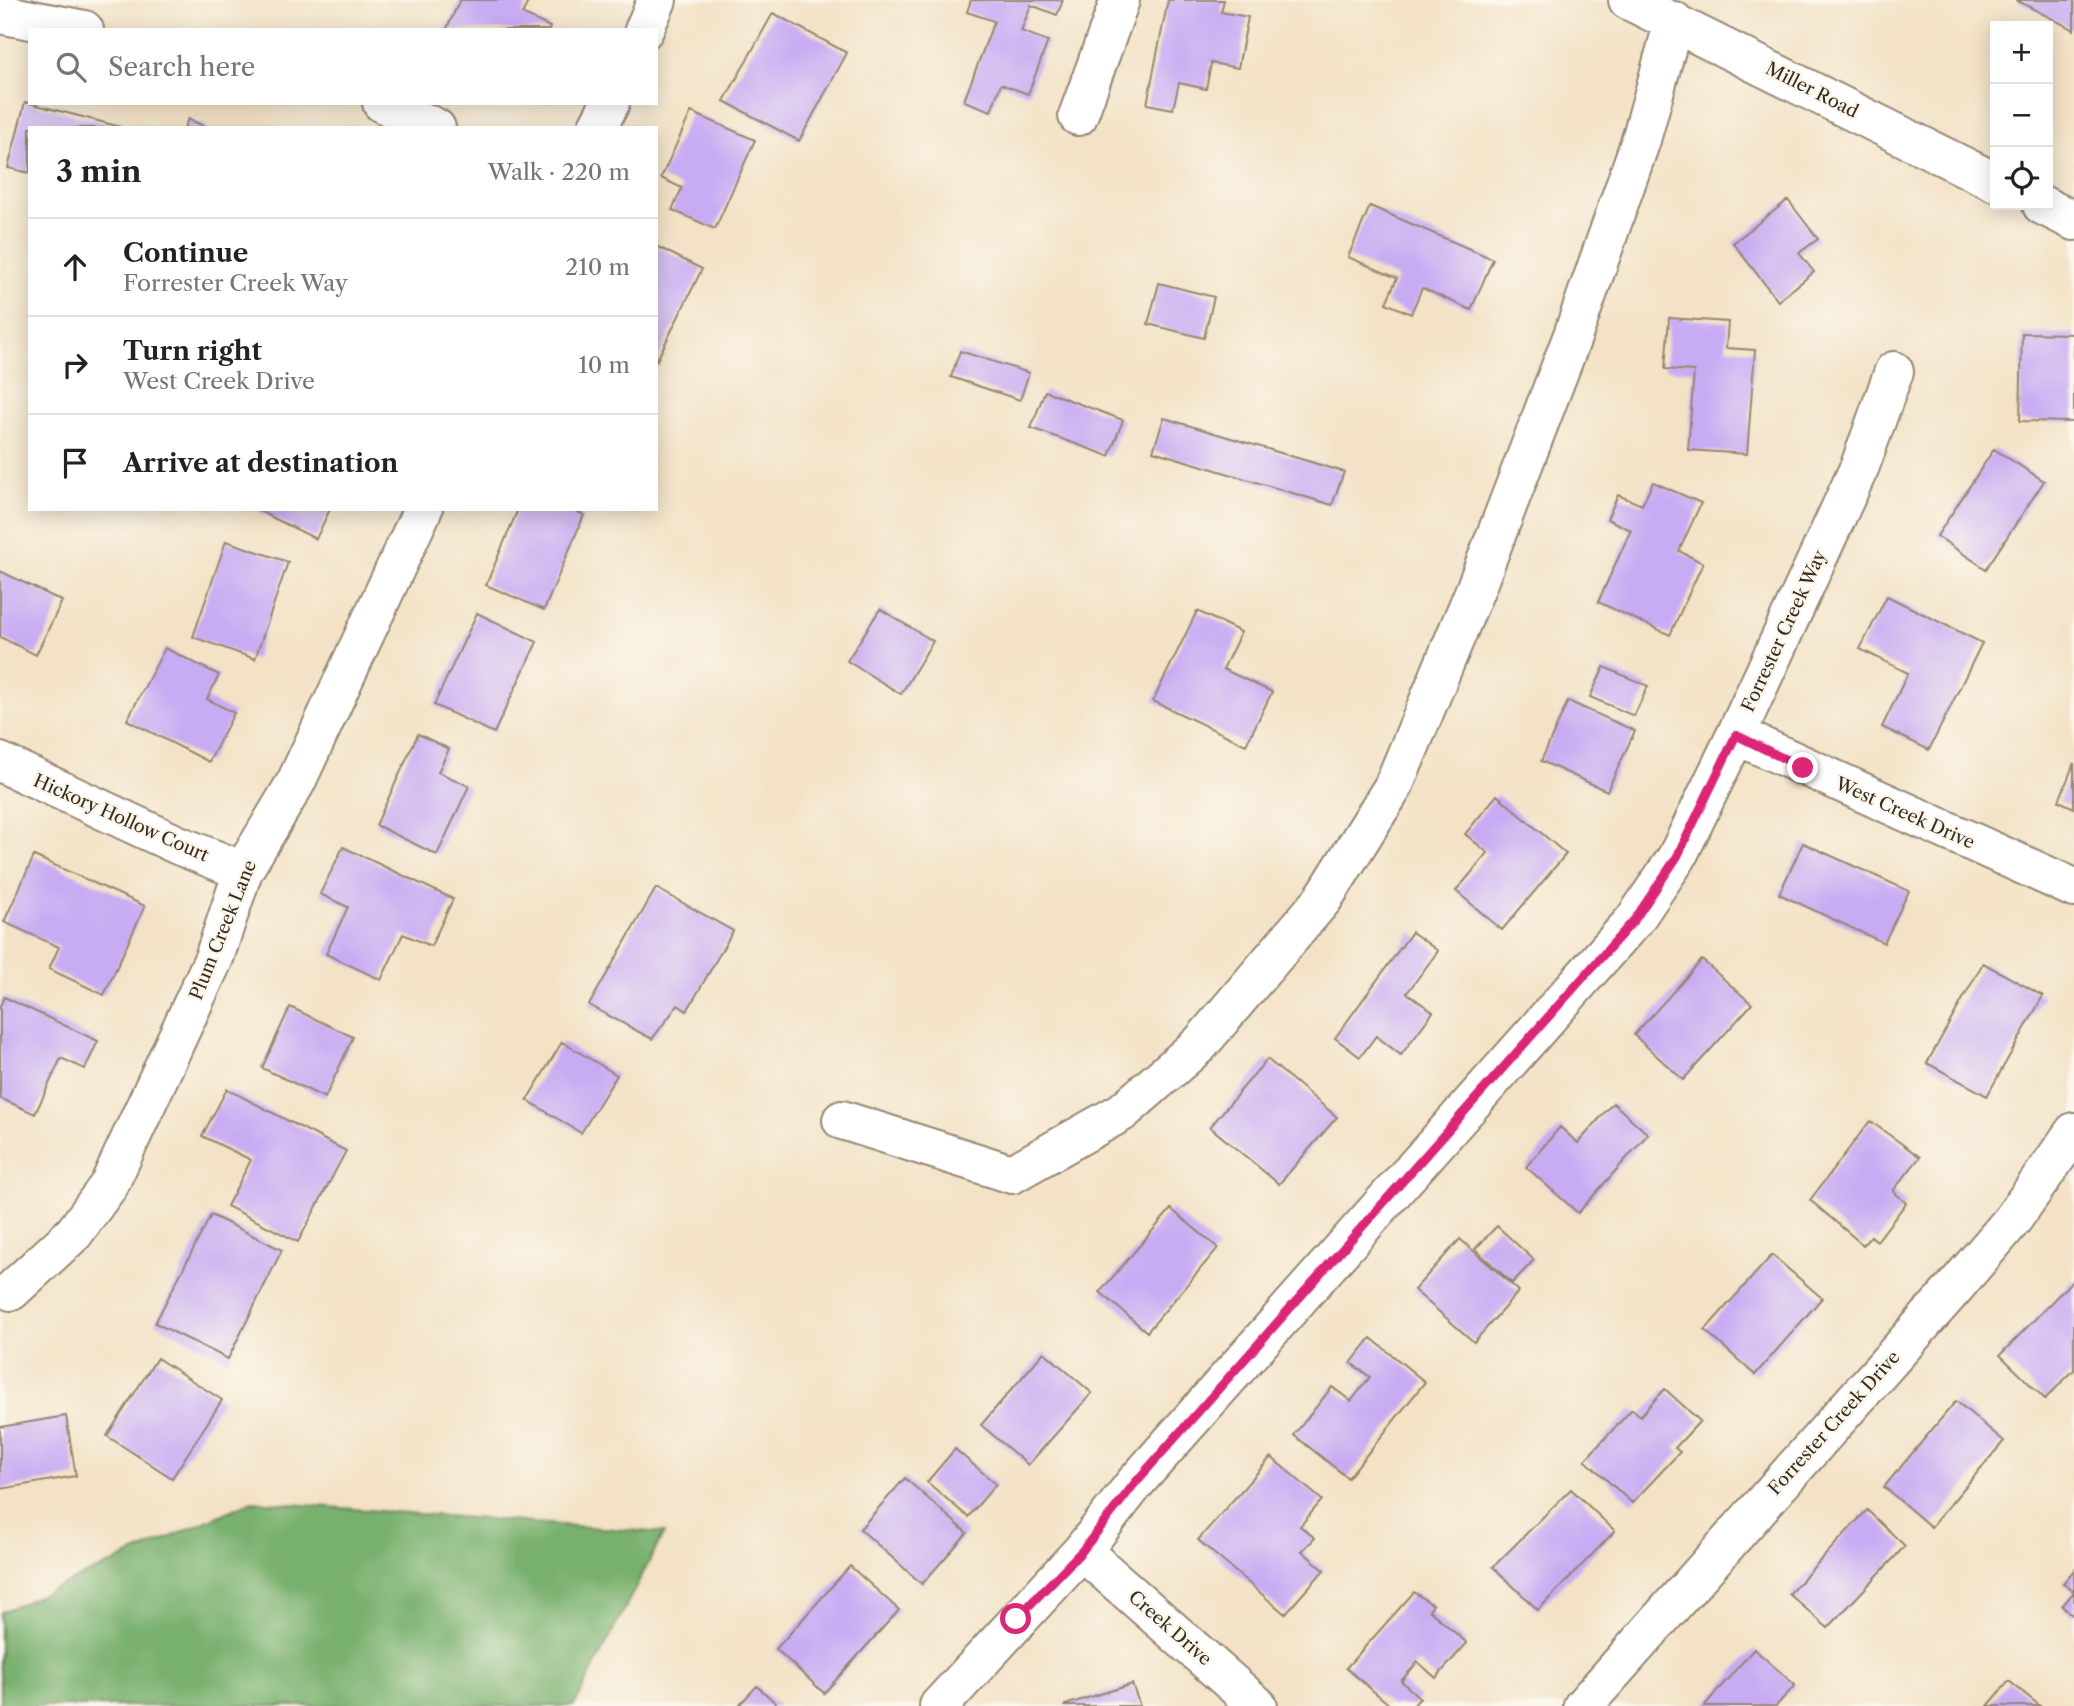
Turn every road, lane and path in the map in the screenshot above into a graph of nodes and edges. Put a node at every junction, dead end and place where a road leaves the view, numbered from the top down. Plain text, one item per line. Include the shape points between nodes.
1 (657, 0) edge
2 (1120, 0) edge
3 (1628, 0) edge
4 (0, 14) edge
5 (1674, 22) junction
6 (74, 28) edge
7 (645, 28) edge
8 (386, 105) edge
9 (609, 105) edge
10 (1078, 116) dead end
11 (432, 126) edge
12 (598, 126) edge
13 (1990, 180) edge
14 (2052, 210) edge
15 (2074, 221) edge
16 (1894, 371) dead end
17 (422, 511) edge
18 (1736, 735) junction
19 (0, 762) edge
20 (243, 871) junction
21 (2074, 888) edge
22 (842, 1120) dead end
23 (2074, 1132) edge
24 (11, 1291) dead end
25 (1082, 1551) junction
26 (939, 1706) edge
27 (1258, 1706) edge
28 (1583, 1706) edge

1 - 7 street
2 - 10 street
3 - 5 street, Miller Road
4 - 6 street
5 - 13 street, Miller Road
5 - 22 street via 1641,140 1578,322 1475,590 1393,787 1323,899 1200,1044 1122,1112 1012,1174
8 - 11 street
9 - 12 street
14 - 15 street
16 - 18 street, Forrester Creek Way via 1860,466
17 - 20 street, Plum Creek Lane via 296,782
18 - 21 street, West Creek Drive
18 - 25 street, Forrester Creek Way via 1677,857 1635,919 1135,1483
19 - 20 street, Hickory Hollow Court
20 - 24 street, Plum Creek Lane via 214,958 109,1185 74,1233
23 - 28 street, Forrester Creek Drive via 2013,1219 1964,1277
25 - 26 street, Forrester Creek Way
25 - 27 street, Creek Drive

